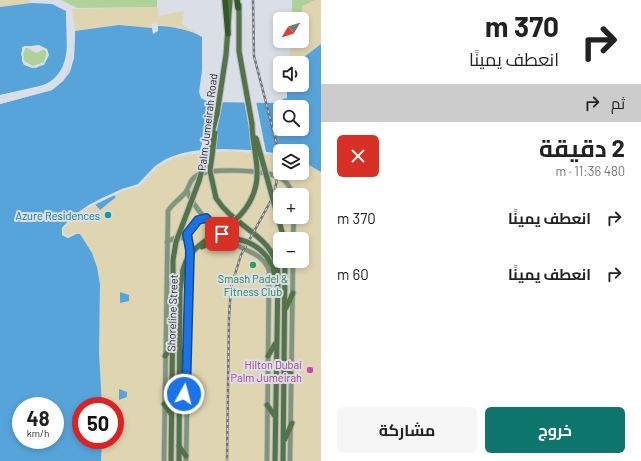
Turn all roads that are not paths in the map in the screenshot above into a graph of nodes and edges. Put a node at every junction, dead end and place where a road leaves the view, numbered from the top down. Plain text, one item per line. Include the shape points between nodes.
1 (225, 0) edge
2 (230, 0) edge
3 (238, 0) edge
4 (238, 8) joint
5 (228, 34) junction
6 (216, 114) junction
7 (252, 124) junction
8 (290, 188) edge
9 (187, 190) junction
10 (206, 218) junction
11 (282, 232) edge
12 (166, 242) junction
13 (188, 242) junction
14 (285, 268) edge
15 (293, 268) edge
16 (183, 270) junction
17 (293, 292) junction
18 (277, 299) junction
19 (284, 311) junction
20 (276, 343) junction
21 (172, 347) junction
22 (180, 350) junction
23 (165, 356) junction
24 (268, 356) junction
25 (284, 359) junction
26 (187, 362) junction
27 (292, 377) junction
28 (186, 392) junction
29 (164, 404) junction
30 (180, 404) junction
31 (267, 405) junction
32 (171, 414) junction
33 (275, 416) junction
34 (292, 423) junction
35 (283, 442) junction
36 (179, 446) junction
37 (186, 459) edge
38 (164, 461) edge
39 (171, 461) edge
40 (179, 461) edge
41 (267, 461) edge
42 (275, 461) edge
43 (283, 461) edge
44 (290, 461) edge

1 - 5 main road
2 - 5 main road, Palm Jumeirah Road
3 - 4 main road
4 - 7 main road via 239,51
5 - 6 main road, Palm Jumeirah Road
6 - 18 main road, Palm Jumeirah Road, bridge via 210,166 216,198 229,216 261,240 272,252 278,271
6 - 21 main road, Shoreline Street, bridge via 200,177 176,242 173,260
7 - 11 main road, bridge
7 - 16 main road, Shoreline Street, bridge via 257,169 251,199 236,220 196,248 186,260
8 - 9 street via 279,177 262,172 218,171 198,174 190,181
9 - 10 street via 192,203
9 - 12 street via 168,212
10 - 13 street via 198,220 189,229
10 - 24 street via 226,238 261,258 267,266
12 - 13 street via 180,237
12 - 23 street
13 - 26 street via 190,250
14 - 19 main road
15 - 17 street
16 - 18 main road, bridge via 199,249 220,239 234,238 247,241 267,257 274,270
16 - 22 main road, Shoreline Street
17 - 19 main road
17 - 27 street
18 - 20 main road, Palm Jumeirah Road
19 - 25 main road
20 - 24 main road
20 - 33 main road, Palm Jumeirah Road
21 - 23 main road
21 - 32 main road, Shoreline Street
22 - 26 main road
22 - 30 main road, Shoreline Street
23 - 29 street
24 - 31 street
25 - 27 main road
25 - 35 main road
26 - 28 street
27 - 34 street
28 - 30 main road
28 - 37 street
29 - 32 main road
29 - 38 street
30 - 36 main road, Shoreline Street
31 - 33 main road
31 - 41 street
32 - 39 main road, Shoreline Street
33 - 42 main road, Palm Jumeirah Road
34 - 35 main road
34 - 44 street
35 - 43 main road
36 - 37 main road
36 - 40 main road, Shoreline Street

